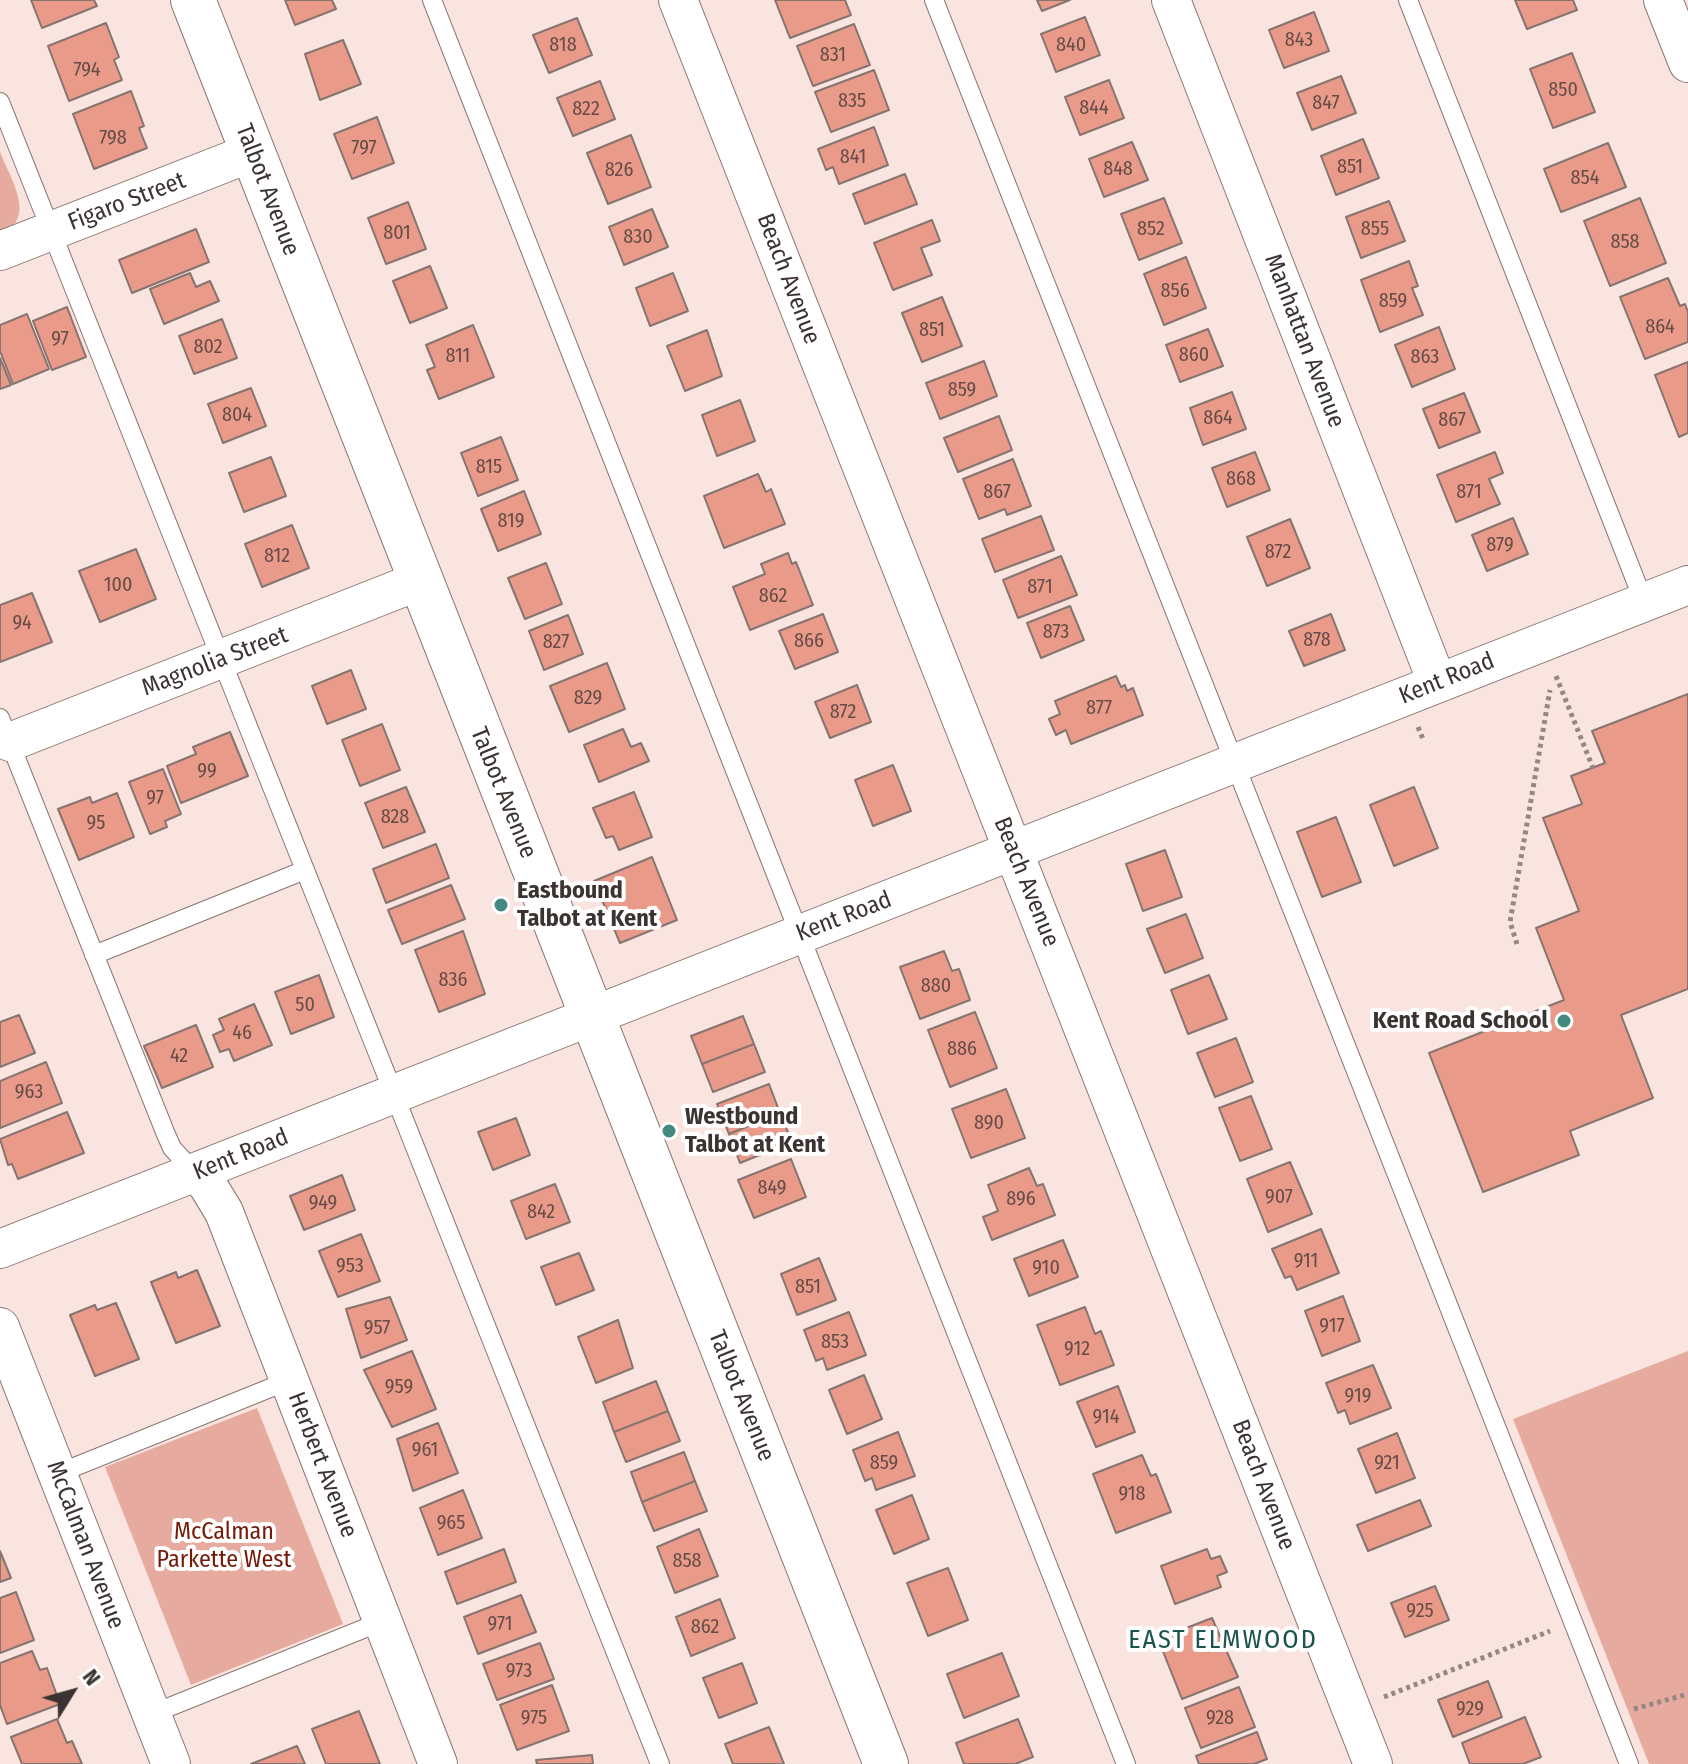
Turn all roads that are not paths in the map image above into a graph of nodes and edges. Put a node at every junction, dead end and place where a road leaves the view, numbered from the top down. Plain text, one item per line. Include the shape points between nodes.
1 (193, 0) edge
2 (432, 0) edge
3 (678, 0) edge
4 (934, 0) edge
5 (1171, 0) edge
6 (1408, 0) edge
7 (1663, 0) edge
8 (1688, 63) edge
9 (0, 102) edge
10 (253, 152) junction
11 (52, 231) junction
12 (0, 251) edge
13 (419, 581) junction
14 (1688, 585) edge
15 (1644, 602) junction
16 (222, 660) junction
17 (1437, 682) junction
18 (5, 730) edge
19 (1233, 765) junction
20 (1014, 850) junction
21 (305, 870) junction
22 (799, 934) junction
23 (94, 955) junction
24 (592, 1016) junction
25 (395, 1094) junction
26 (195, 1173) junction
27 (0, 1249) edge
28 (0, 1327) edge
29 (290, 1380) junction
30 (57, 1474) junction
31 (383, 1621) junction
32 (152, 1714) junction
33 (171, 1764) edge
34 (438, 1764) edge
35 (660, 1764) edge
36 (886, 1764) edge
37 (1126, 1764) edge
38 (1373, 1764) edge
39 (1629, 1764) edge

1 - 10 street, Talbot Avenue
2 - 22 lane
3 - 20 street, Beach Avenue
4 - 19 lane
5 - 17 street, Manhattan Avenue
6 - 15 lane
7 - 8 street
9 - 11 lane
10 - 11 street, Figaro Street
10 - 13 street, Talbot Avenue
11 - 12 street, Figaro Street
11 - 16 lane
13 - 16 street, Magnolia Street
13 - 24 street, Talbot Avenue
14 - 15 street, Kent Road
15 - 17 street, Kent Road
16 - 18 street, Magnolia Street
16 - 21 lane
17 - 19 street, Kent Road
18 - 23 lane
19 - 20 street, Kent Road
19 - 39 lane
20 - 22 street, Kent Road
20 - 38 street, Beach Avenue
21 - 23 lane
21 - 25 lane
22 - 24 street, Kent Road
22 - 37 lane
23 - 26 lane via 168,1140
24 - 25 street, Kent Road
24 - 36 street, Talbot Avenue
25 - 26 street, Kent Road
25 - 35 lane
26 - 27 street, Kent Road
26 - 29 street, Herbert Avenue via 224,1212
28 - 30 street, McCalman Avenue
29 - 30 lane
29 - 31 street, Herbert Avenue
30 - 32 street, McCalman Avenue
31 - 32 lane
31 - 34 street, Herbert Avenue
32 - 33 street, McCalman Avenue

